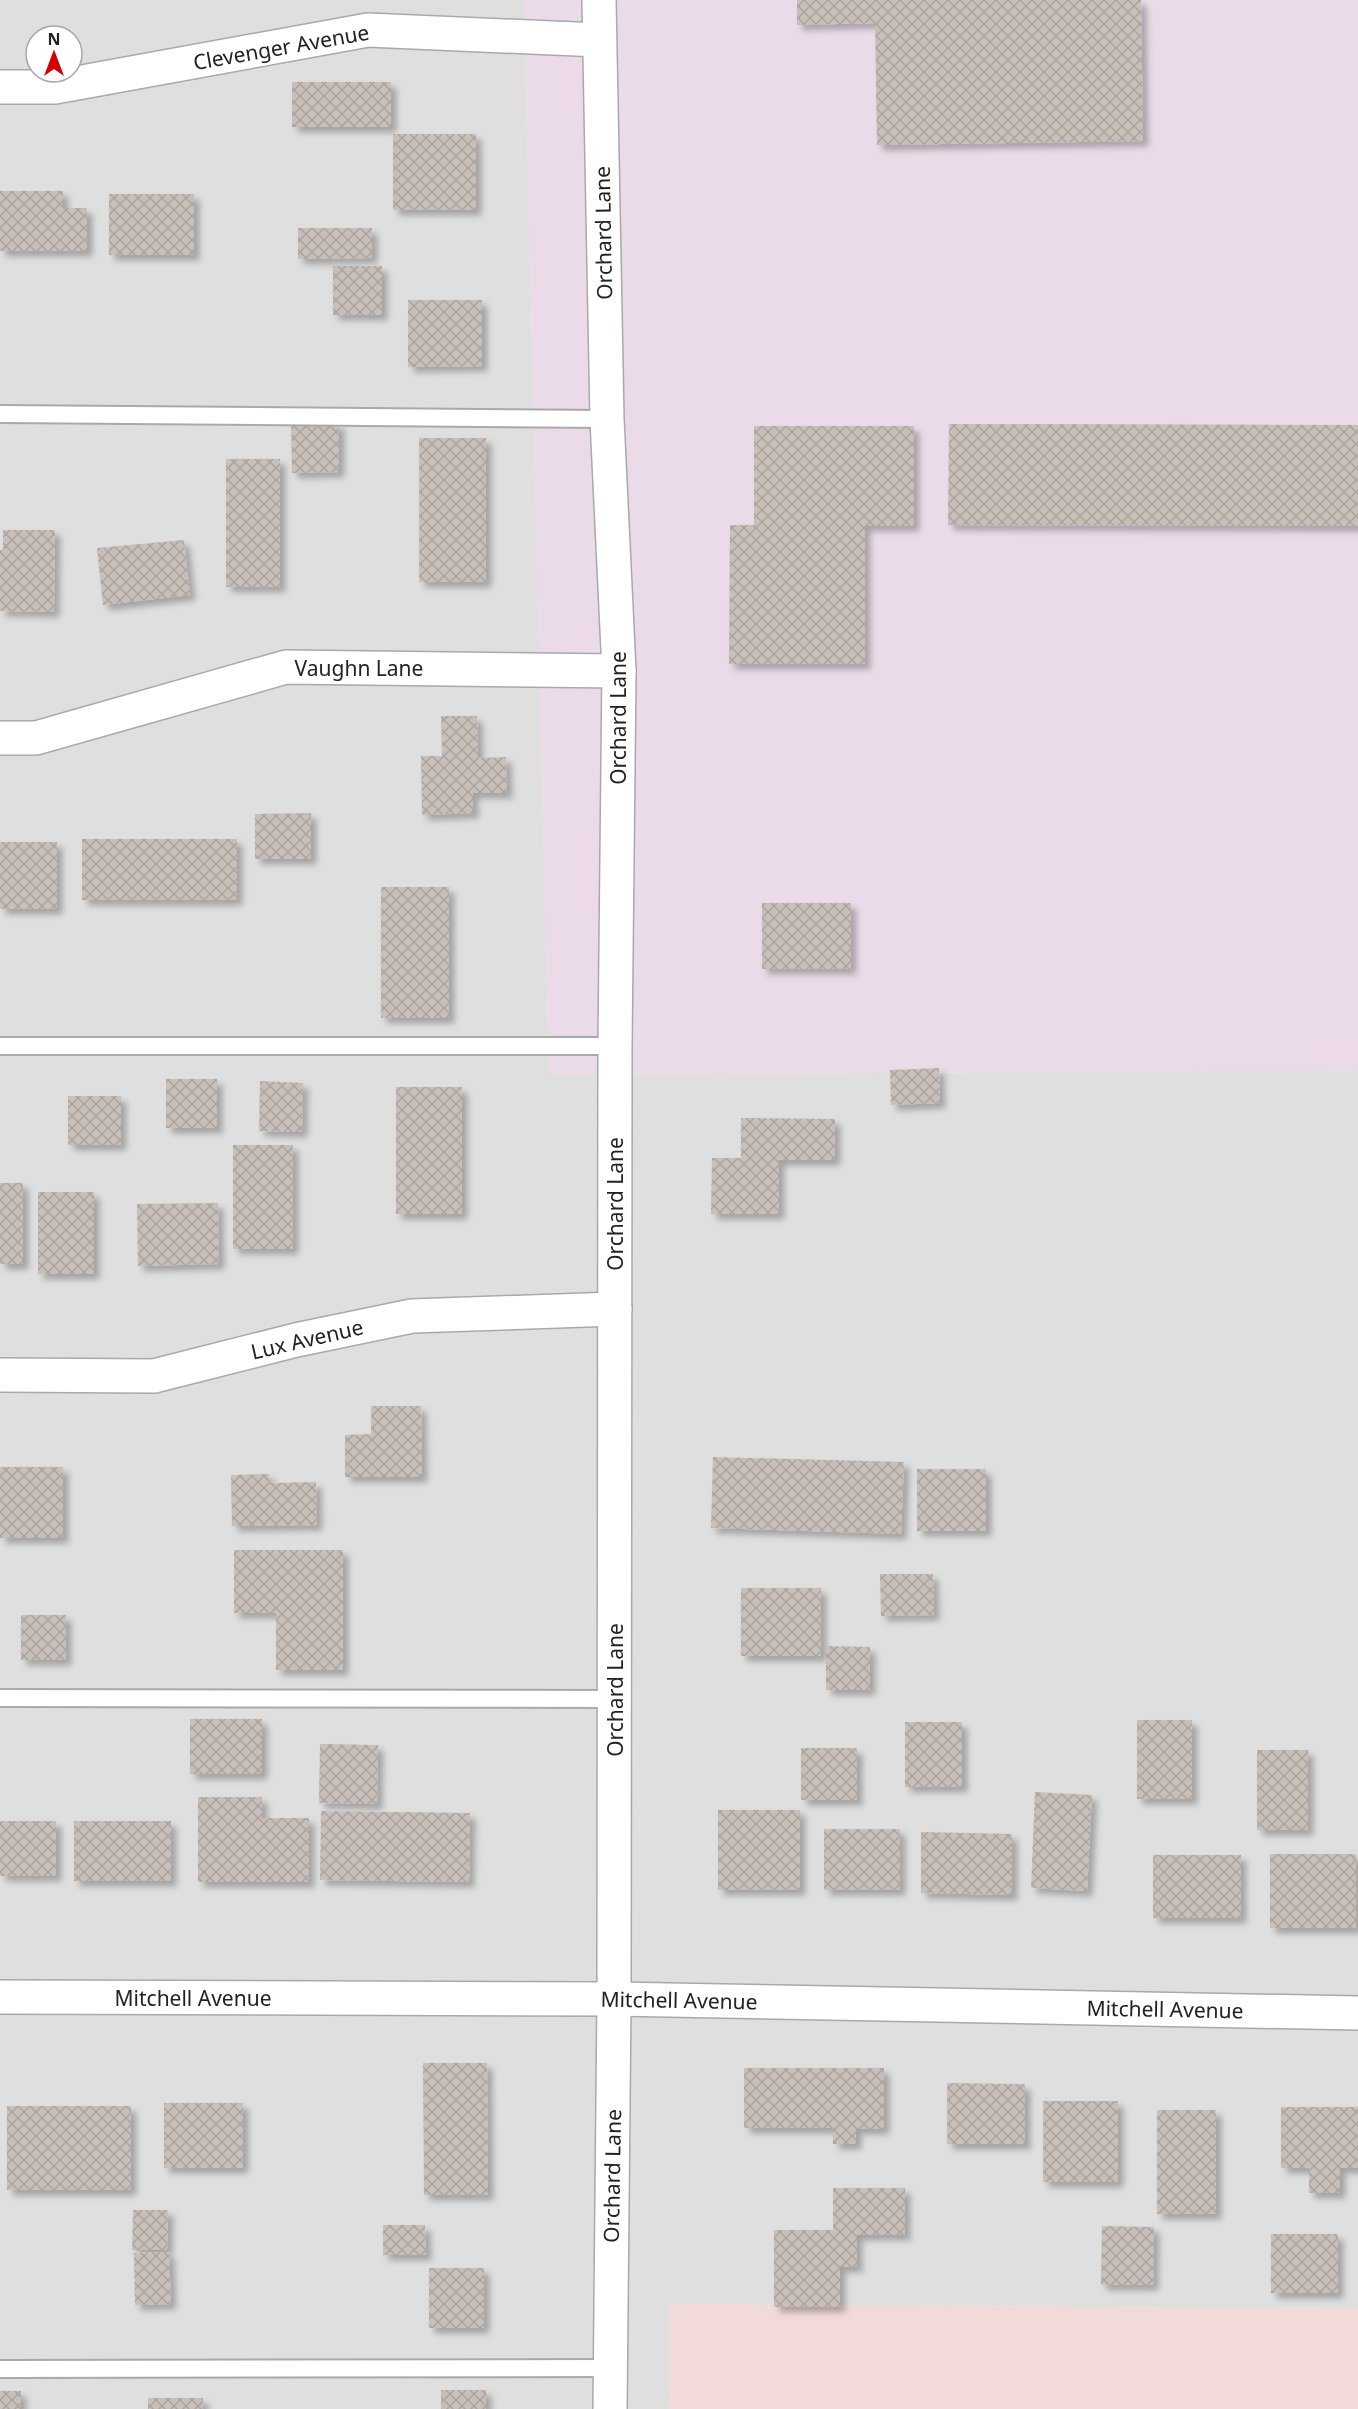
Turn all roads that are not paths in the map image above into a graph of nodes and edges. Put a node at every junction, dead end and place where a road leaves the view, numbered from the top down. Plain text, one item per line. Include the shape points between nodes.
1 (598, 0) edge
2 (599, 40) junction
3 (0, 87) edge
4 (0, 414) edge
5 (607, 419) junction
6 (619, 671) junction
7 (0, 738) edge
8 (0, 1046) edge
9 (615, 1046) junction
10 (615, 1309) junction
11 (0, 1375) edge
12 (0, 1698) edge
13 (615, 1699) junction
14 (0, 1997) edge
15 (614, 1999) junction
16 (1358, 2013) edge
17 (611, 2368) junction
18 (0, 2369) edge
19 (610, 2409) edge

1 - 2 street, Orchard Lane
2 - 3 street, Clevenger Avenue via 368,30 55,87
2 - 5 street, Orchard Lane
4 - 5 lane
5 - 6 street, Orchard Lane
6 - 7 street, Vaughn Lane via 286,667 36,738
6 - 9 street, Orchard Lane
8 - 9 lane
9 - 10 street, Orchard Lane
10 - 11 street, Lux Avenue via 412,1316 154,1376
10 - 13 street, Orchard Lane
12 - 13 lane
13 - 15 street, Orchard Lane
14 - 15 street, Mitchell Avenue
15 - 16 street, Mitchell Avenue
15 - 17 street, Orchard Lane
17 - 18 lane
17 - 19 street, Orchard Lane

